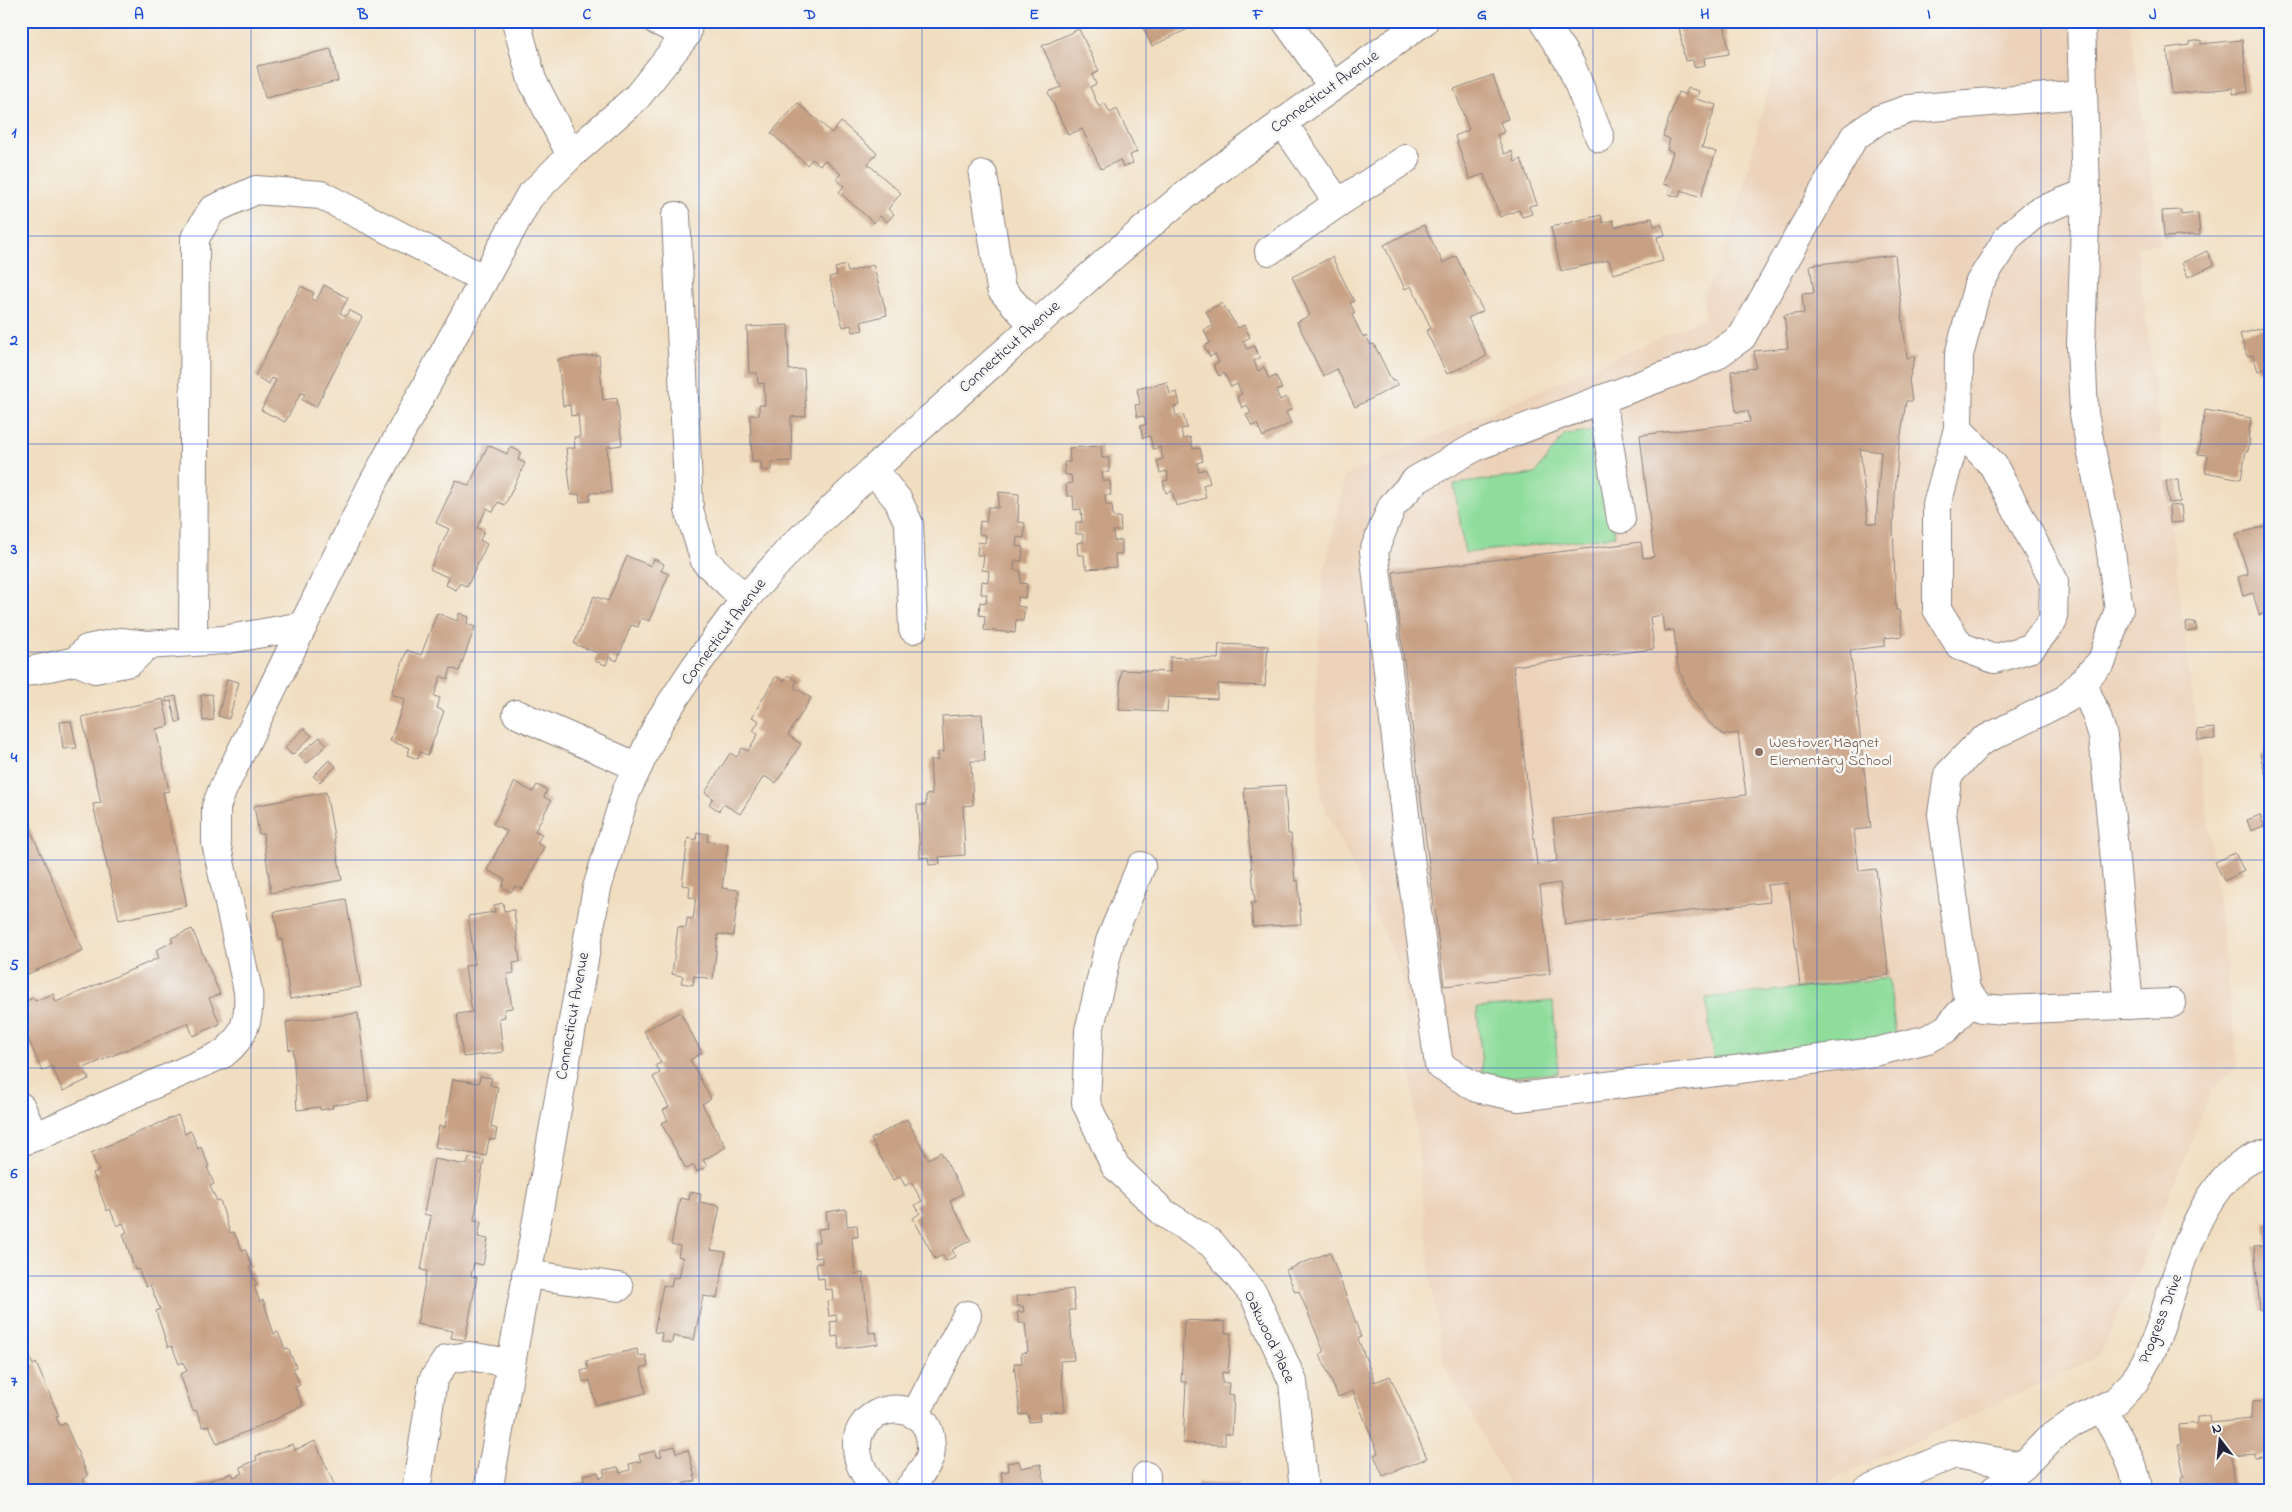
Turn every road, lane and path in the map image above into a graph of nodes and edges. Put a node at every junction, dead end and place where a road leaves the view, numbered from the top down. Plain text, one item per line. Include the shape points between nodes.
1 (516, 21) edge
2 (657, 21) edge
3 (1286, 21) edge
4 (1424, 21) edge
5 (1543, 21) edge
6 (2081, 21) edge
7 (688, 28) edge
8 (1332, 86) junction
9 (2083, 94) junction
10 (1282, 122) junction
11 (1600, 138) dead end
12 (571, 155) junction
13 (1406, 159) dead end
14 (983, 175) dead end
15 (2086, 193) junction
16 (1338, 203) junction
17 (676, 216) dead end
18 (1269, 252) dead end
19 (484, 279) junction
20 (1034, 326) junction
21 (1602, 399) junction
22 (1958, 429) junction
23 (873, 470) junction
24 (1621, 519) dead end
25 (745, 598) junction
26 (303, 626) junction
27 (913, 629) dead end
28 (193, 642) junction
29 (21, 673) edge
30 (2082, 682) junction
31 (516, 714) dead end
32 (638, 768) junction
33 (1141, 866) dead end
34 (1973, 999) junction
35 (2172, 1003) dead end
36 (2129, 1005) junction
37 (21, 1107) edge
38 (27, 1140) edge
39 (2271, 1152) edge
40 (526, 1274) junction
41 (619, 1287) dead end
42 (967, 1316) dead end
43 (510, 1363) junction
44 (2102, 1409) junction
45 (915, 1415) junction
46 (2023, 1466) junction
47 (416, 1491) edge
48 (488, 1491) edge
49 (876, 1491) edge
50 (907, 1491) edge
51 (1304, 1491) edge
52 (1866, 1491) edge
53 (1992, 1491) edge
54 (2138, 1491) edge

1 - 12 street via 532,80
2 - 7 street
3 - 8 street
4 - 8 street, Connecticut Avenue
5 - 11 street via 1571,66
6 - 9 street
7 - 12 street via 637,97
8 - 10 street, Connecticut Avenue
9 - 15 street
9 - 21 street via 1909,109 1880,119 1854,137 1742,337 1712,358
10 - 16 street
10 - 20 street, Connecticut Avenue via 1198,184
12 - 19 street via 529,197
13 - 16 street
14 - 20 street via 1002,289
15 - 22 street via 2037,212 2009,236 1978,285 1959,356
15 - 30 street via 2081,346 2084,414 2110,538 2119,609 2102,661
16 - 18 street
17 - 25 street via 689,510 705,561
19 - 26 street via 370,487
19 - 28 street via 321,195 256,190 212,210 195,238
20 - 23 street, Connecticut Avenue
21 - 24 street
21 - 34 street via 1477,446 1416,480 1392,506 1374,551 1413,883 1439,1065 1477,1088 1519,1097 1875,1052 1928,1040 1946,1029
22 - 22 street via 1937,504 1937,609 1960,646 1994,659 2031,648 2052,621 2054,581 1993,465
23 - 25 street, Connecticut Avenue via 791,548
23 - 27 street via 898,500 908,524
25 - 32 street, Connecticut Avenue via 659,722
26 - 28 street
26 - 38 street via 216,807 216,843 248,992 249,1008 243,1034 223,1054
28 - 29 street via 147,645 130,662 95,669 76,661
30 - 34 street via 2066,699 1980,742 1948,775 1942,814 1966,991
30 - 36 street via 2103,736
31 - 32 street
32 - 40 street, Connecticut Avenue via 626,792 597,888
33 - 51 street, Oakwood Place via 1108,950 1089,1031 1086,1103 1115,1166 1164,1214 1212,1244 1254,1295 1293,1382
34 - 36 street via 1982,1008 2004,1010
35 - 36 street
37 - 38 street
39 - 44 street, Progress Drive via 2247,1161 2226,1176 2211,1194 2190,1240 2147,1360 2127,1391
40 - 41 street
40 - 43 street, Connecticut Avenue
42 - 45 street
43 - 47 street via 469,1356 446,1359 433,1380
43 - 48 street, Connecticut Avenue
44 - 46 street, Progress Drive via 2074,1422 2048,1440
44 - 54 street via 2124,1450
45 - 49 street via 895,1409 876,1413 862,1424 856,1437 856,1452
45 - 50 street via 928,1428 931,1443 929,1459
46 - 52 street via 1954,1454
46 - 53 street, Progress Drive

